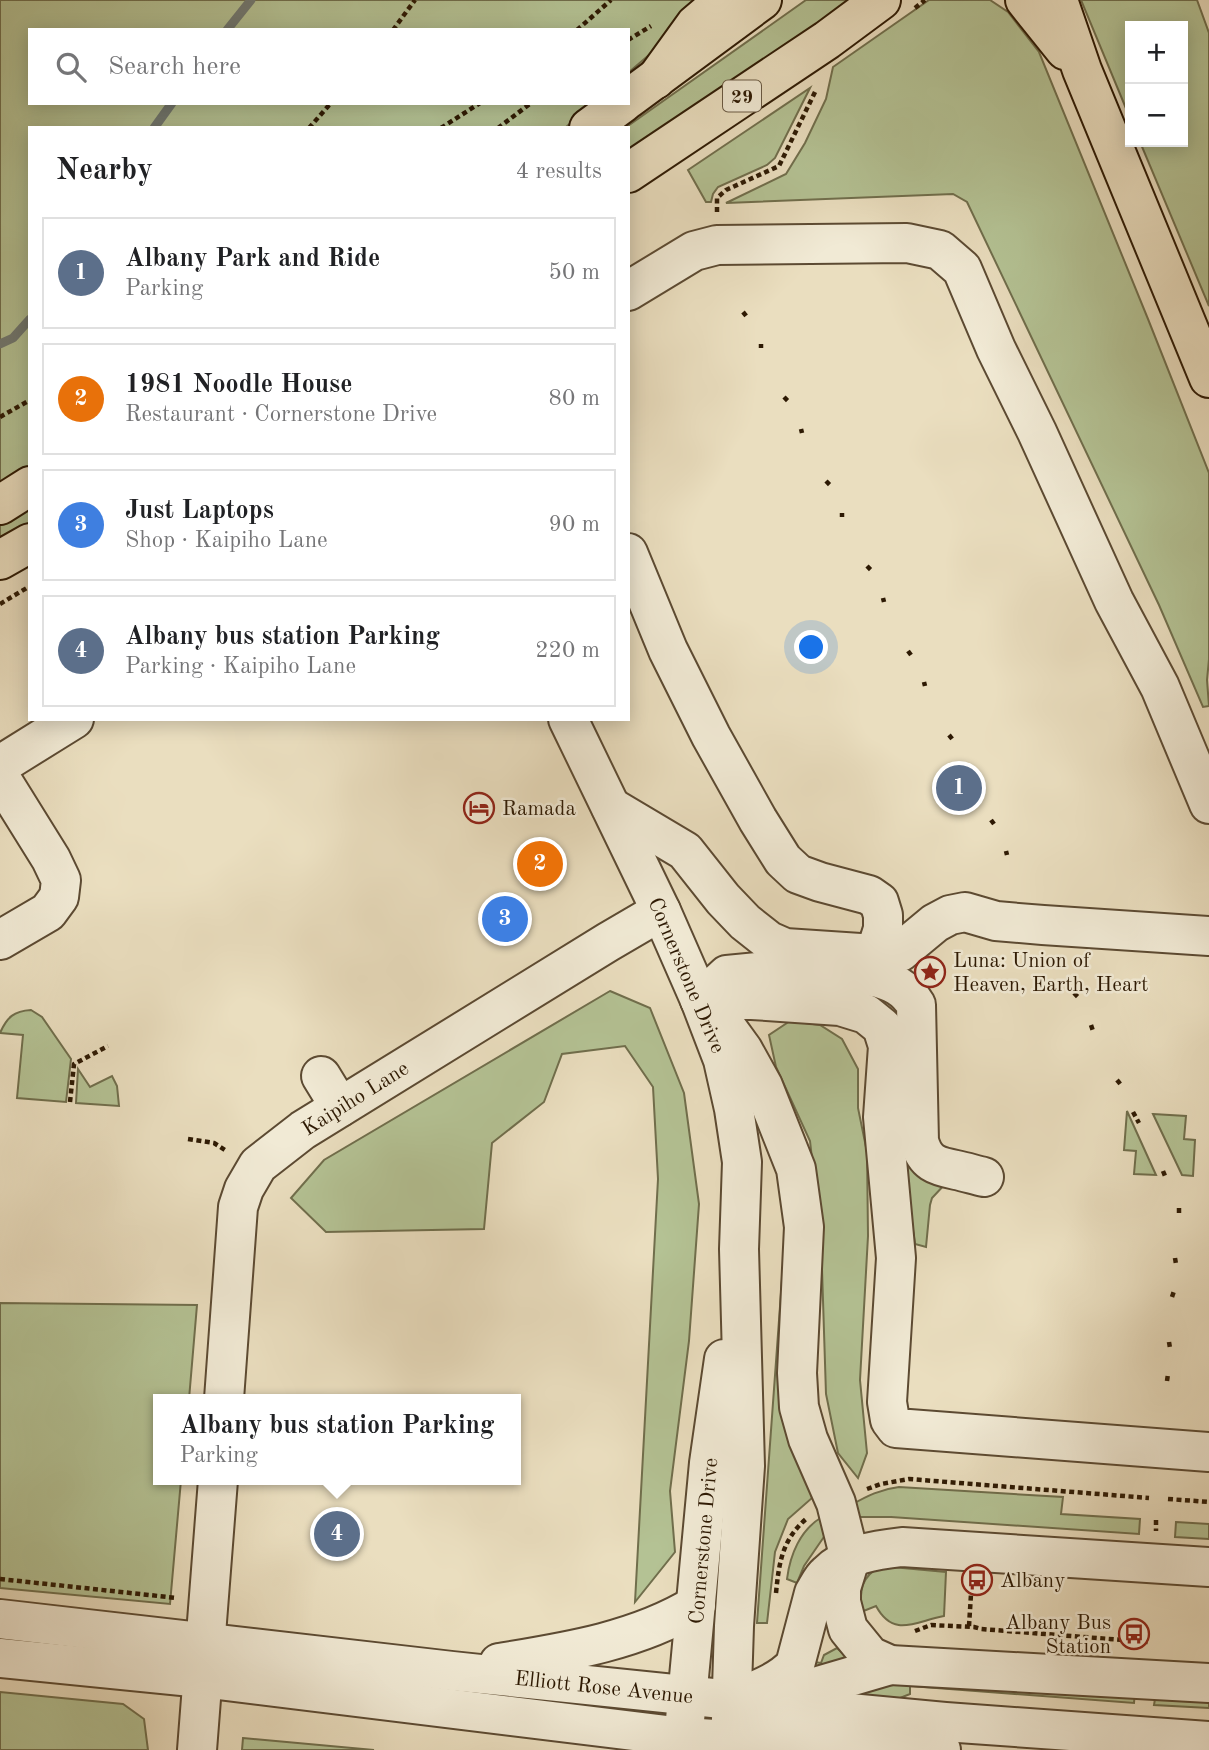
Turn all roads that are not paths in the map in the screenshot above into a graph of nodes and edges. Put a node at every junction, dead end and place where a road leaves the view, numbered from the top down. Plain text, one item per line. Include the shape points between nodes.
1 (724, 0) edge
2 (762, 0) edge
3 (1025, 0) edge
4 (1058, 0) edge
5 (893, 7) edge
6 (1082, 70) junction
7 (642, 89) edge
8 (619, 105) edge
9 (592, 126) edge
10 (630, 172) edge
11 (630, 290) edge
12 (1209, 379) edge
13 (28, 487) edge
14 (0, 505) edge
15 (28, 543) edge
16 (630, 558) edge
17 (0, 560) edge
18 (71, 721) edge
19 (569, 721) edge
20 (0, 765) edge
21 (0, 777) edge
22 (1209, 804) edge
23 (611, 807) junction
24 (661, 911) junction
25 (1209, 936) edge
26 (0, 940) edge
27 (875, 954) junction
28 (701, 1000) junction
29 (984, 1177) dead end
30 (739, 1249) junction
31 (224, 1394) edge
32 (1209, 1452) edge
33 (218, 1485) edge
34 (850, 1559) junction
35 (1209, 1567) edge
36 (696, 1605) junction
37 (0, 1619) edge
38 (0, 1658) edge
39 (203, 1660) junction
40 (890, 1665) junction
41 (452, 1671) junction
42 (1209, 1683) edge
43 (688, 1696) junction
44 (732, 1700) junction
45 (1209, 1741) edge
46 (683, 1743) edge
47 (731, 1745) edge
48 (197, 1750) edge
49 (941, 1750) edge

1 - 7 main road via 695,25
2 - 7 main road
3 - 6 main road
4 - 6 main road
5 - 10 main road, 29 via 827,40
6 - 12 main road
8 - 9 main road
11 - 22 street via 694,251 717,245 907,243 940,250 962,269 1114,601 1160,687
13 - 14 main road
15 - 17 main road
16 - 27 street via 710,736 783,860 798,874 879,902 883,929
18 - 20 street
19 - 23 street, Cornerstone Drive
21 - 26 street via 61,880 59,897 48,912
23 - 24 street, Cornerstone Drive
23 - 27 street via 685,851 723,899 769,941 785,948
24 - 28 street, Cornerstone Drive
24 - 31 street, Kaipiho Lane via 331,1091 303,1130 258,1166 238,1207
25 - 27 street via 996,921 965,912 935,923 900,952
28 - 29 street via 727,975 767,971 873,977 903,989 916,1004 922,1150 936,1165
28 - 30 street, Cornerstone Drive via 723,1060 734,1109 742,1163
28 - 32 street via 841,1006 866,1014 882,1027 888,1046 883,1117 896,1258 887,1402 896,1429
28 - 34 street via 743,1050 763,1086 796,1170 804,1227 799,1407 836,1503
30 - 36 street, Cornerstone Drive via 709,1463
30 - 44 street, Cornerstone Drive via 745,1466
33 - 39 street
34 - 35 street via 869,1551 902,1547
34 - 40 street via 841,1588 848,1629 870,1656
34 - 44 street via 827,1573 814,1593 795,1665 773,1682
36 - 41 street via 659,1624 575,1650
36 - 43 street, Cornerstone Drive
37 - 39 street, Elliott Rose Avenue
38 - 39 street, Elliott Rose Avenue
39 - 41 street, Elliott Rose Avenue
39 - 46 street, Elliott Rose Avenue
39 - 48 street
40 - 42 street
40 - 44 street via 815,1687
41 - 43 street, Elliott Rose Avenue
43 - 44 street, Elliott Rose Avenue
43 - 46 street, Cornerstone Drive
44 - 45 street, Elliott Rose Avenue via 945,1722
44 - 47 street, Cornerstone Drive
46 - 47 street, Elliott Rose Avenue
47 - 49 street, Elliott Rose Avenue via 806,1740

